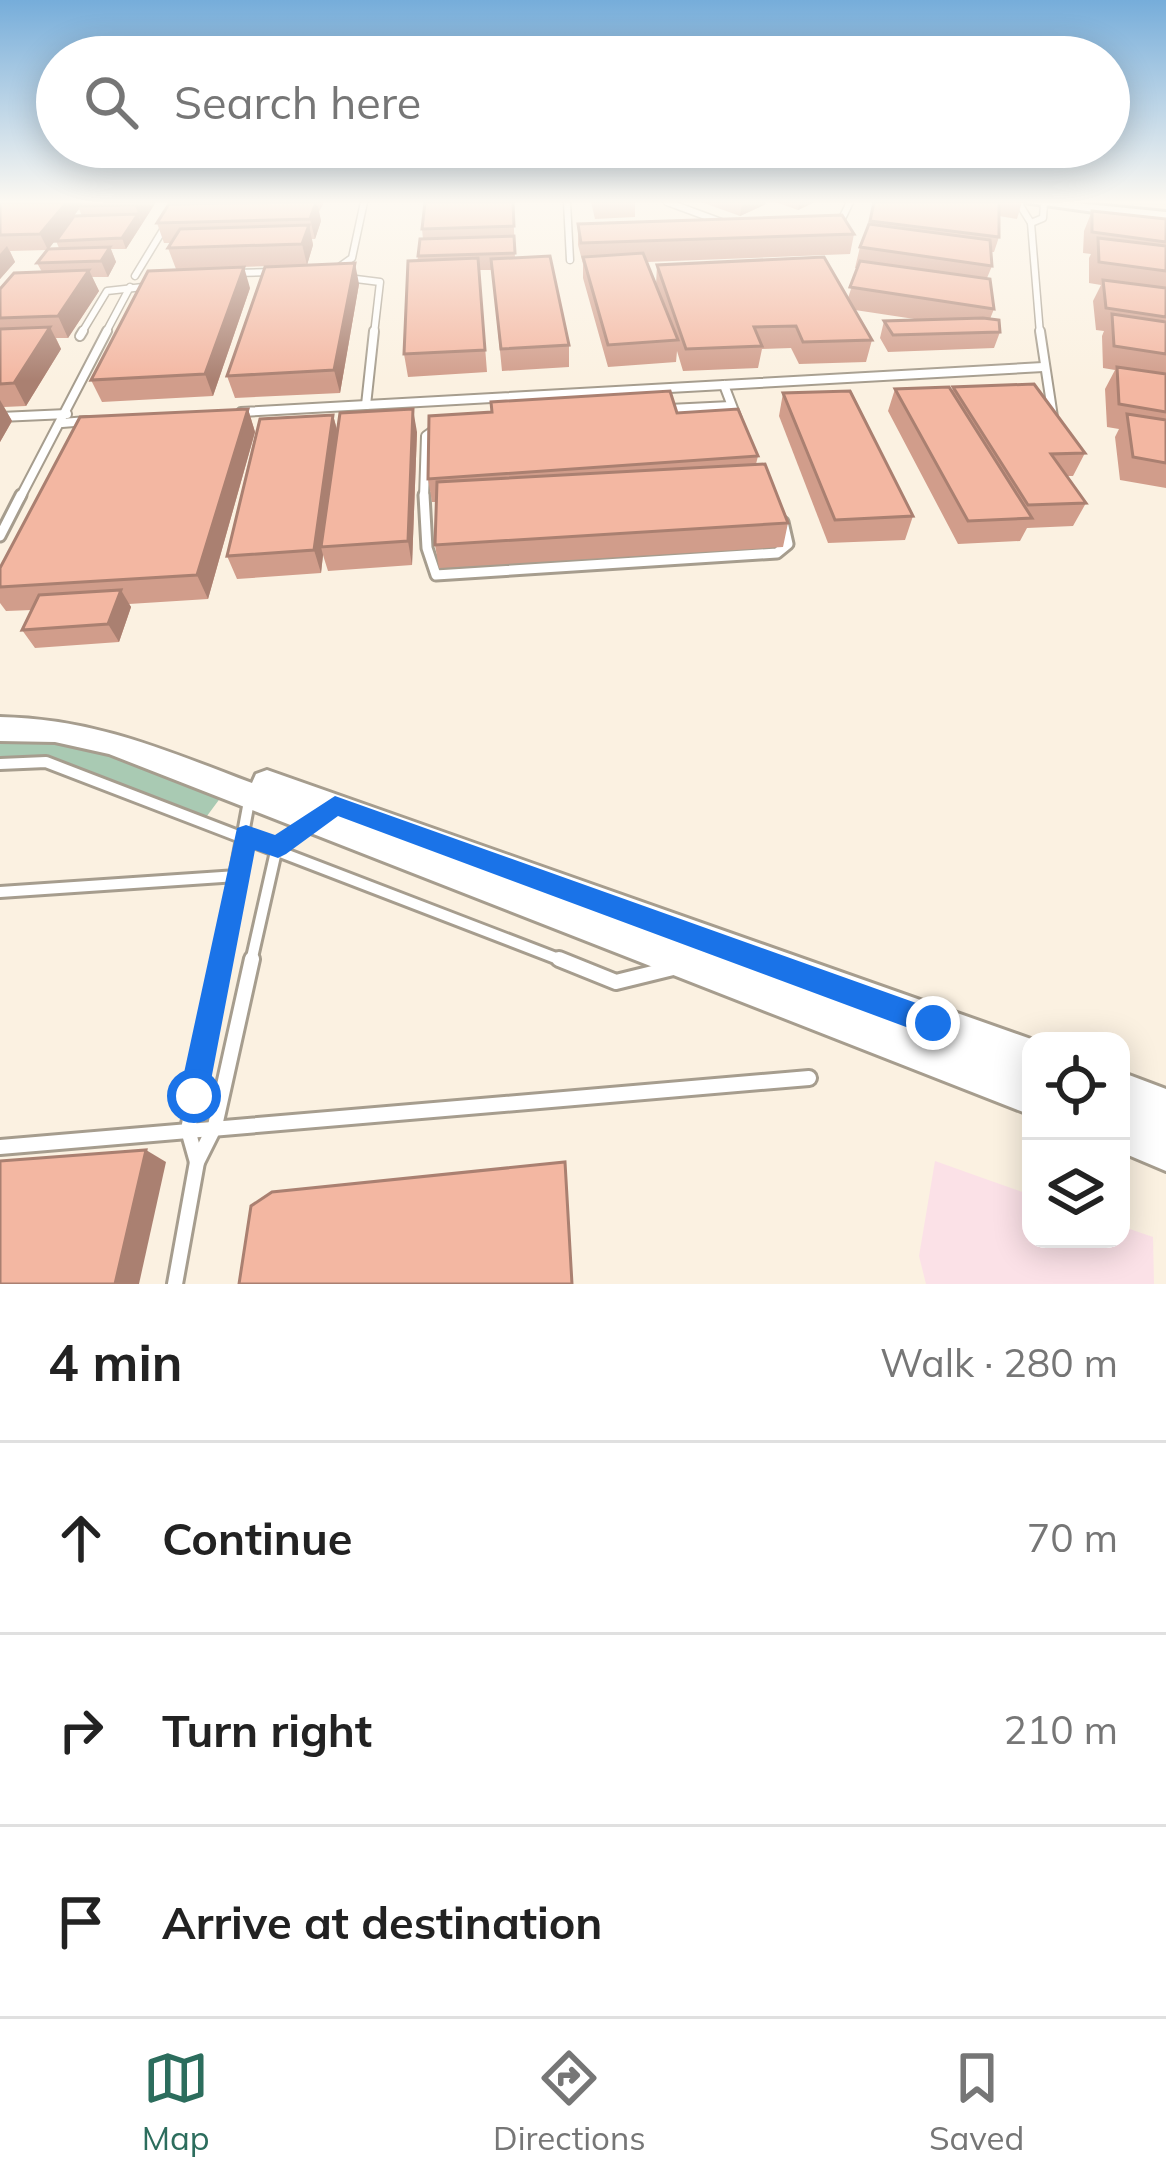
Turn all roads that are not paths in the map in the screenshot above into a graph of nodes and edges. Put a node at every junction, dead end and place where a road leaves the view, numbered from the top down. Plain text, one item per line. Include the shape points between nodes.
1 (144, 262) edge
2 (344, 262) edge
3 (1034, 262) edge
4 (326, 270) edge
5 (278, 272) edge
6 (230, 273) edge
7 (159, 276) edge
8 (334, 278) edge
9 (289, 280) edge
10 (221, 283) edge
11 (153, 286) edge
12 (130, 287) junction
13 (80, 336) dead end
14 (1043, 367) junction
15 (724, 386) junction
16 (366, 405) junction
17 (731, 406) junction
18 (667, 409) edge
19 (226, 413) edge
20 (0, 417) edge
21 (65, 418) junction
22 (109, 420) edge
23 (444, 425) edge
24 (743, 434) edge
25 (1057, 435) edge
26 (781, 514) edge
27 (0, 536) edge
28 (0, 713) edge
29 (0, 729) edge
30 (0, 764) edge
31 (254, 786) junction
32 (325, 813) junction
33 (246, 836) junction
34 (278, 847) junction
35 (237, 876) junction
36 (0, 892) edge
37 (695, 962) junction
38 (1022, 1055) edge
39 (809, 1078) dead end
40 (1022, 1091) edge
41 (1130, 1095) edge
42 (1166, 1109) edge
43 (215, 1126) junction
44 (188, 1130) junction
45 (1130, 1136) edge
46 (0, 1147) edge
47 (1166, 1150) edge
48 (197, 1162) junction
49 (175, 1284) edge

1 - 7 lane via 135,276
2 - 4 lane
3 - 14 lane
5 - 6 lane
8 - 16 lane via 380,282
9 - 10 lane
11 - 12 lane
12 - 13 lane via 105,292
12 - 21 lane
14 - 15 lane
14 - 25 lane
15 - 16 lane
15 - 17 lane
16 - 19 lane
17 - 18 lane
17 - 24 lane
20 - 21 lane
21 - 22 lane
21 - 27 lane
23 - 26 lane via 426,436 428,552 436,575 777,553 788,544
28 - 31 main road via 128,730
29 - 31 main road via 55,730
30 - 33 lane via 46,762
31 - 32 main road
31 - 33 lane
32 - 34 lane
32 - 37 main road
32 - 38 main road
33 - 34 lane
33 - 35 lane
34 - 37 lane via 616,982
34 - 43 lane
35 - 36 lane
35 - 44 lane
37 - 40 main road
39 - 43 lane
41 - 42 main road
43 - 44 lane
43 - 48 lane
44 - 46 lane
44 - 48 lane
45 - 47 main road
48 - 49 lane

